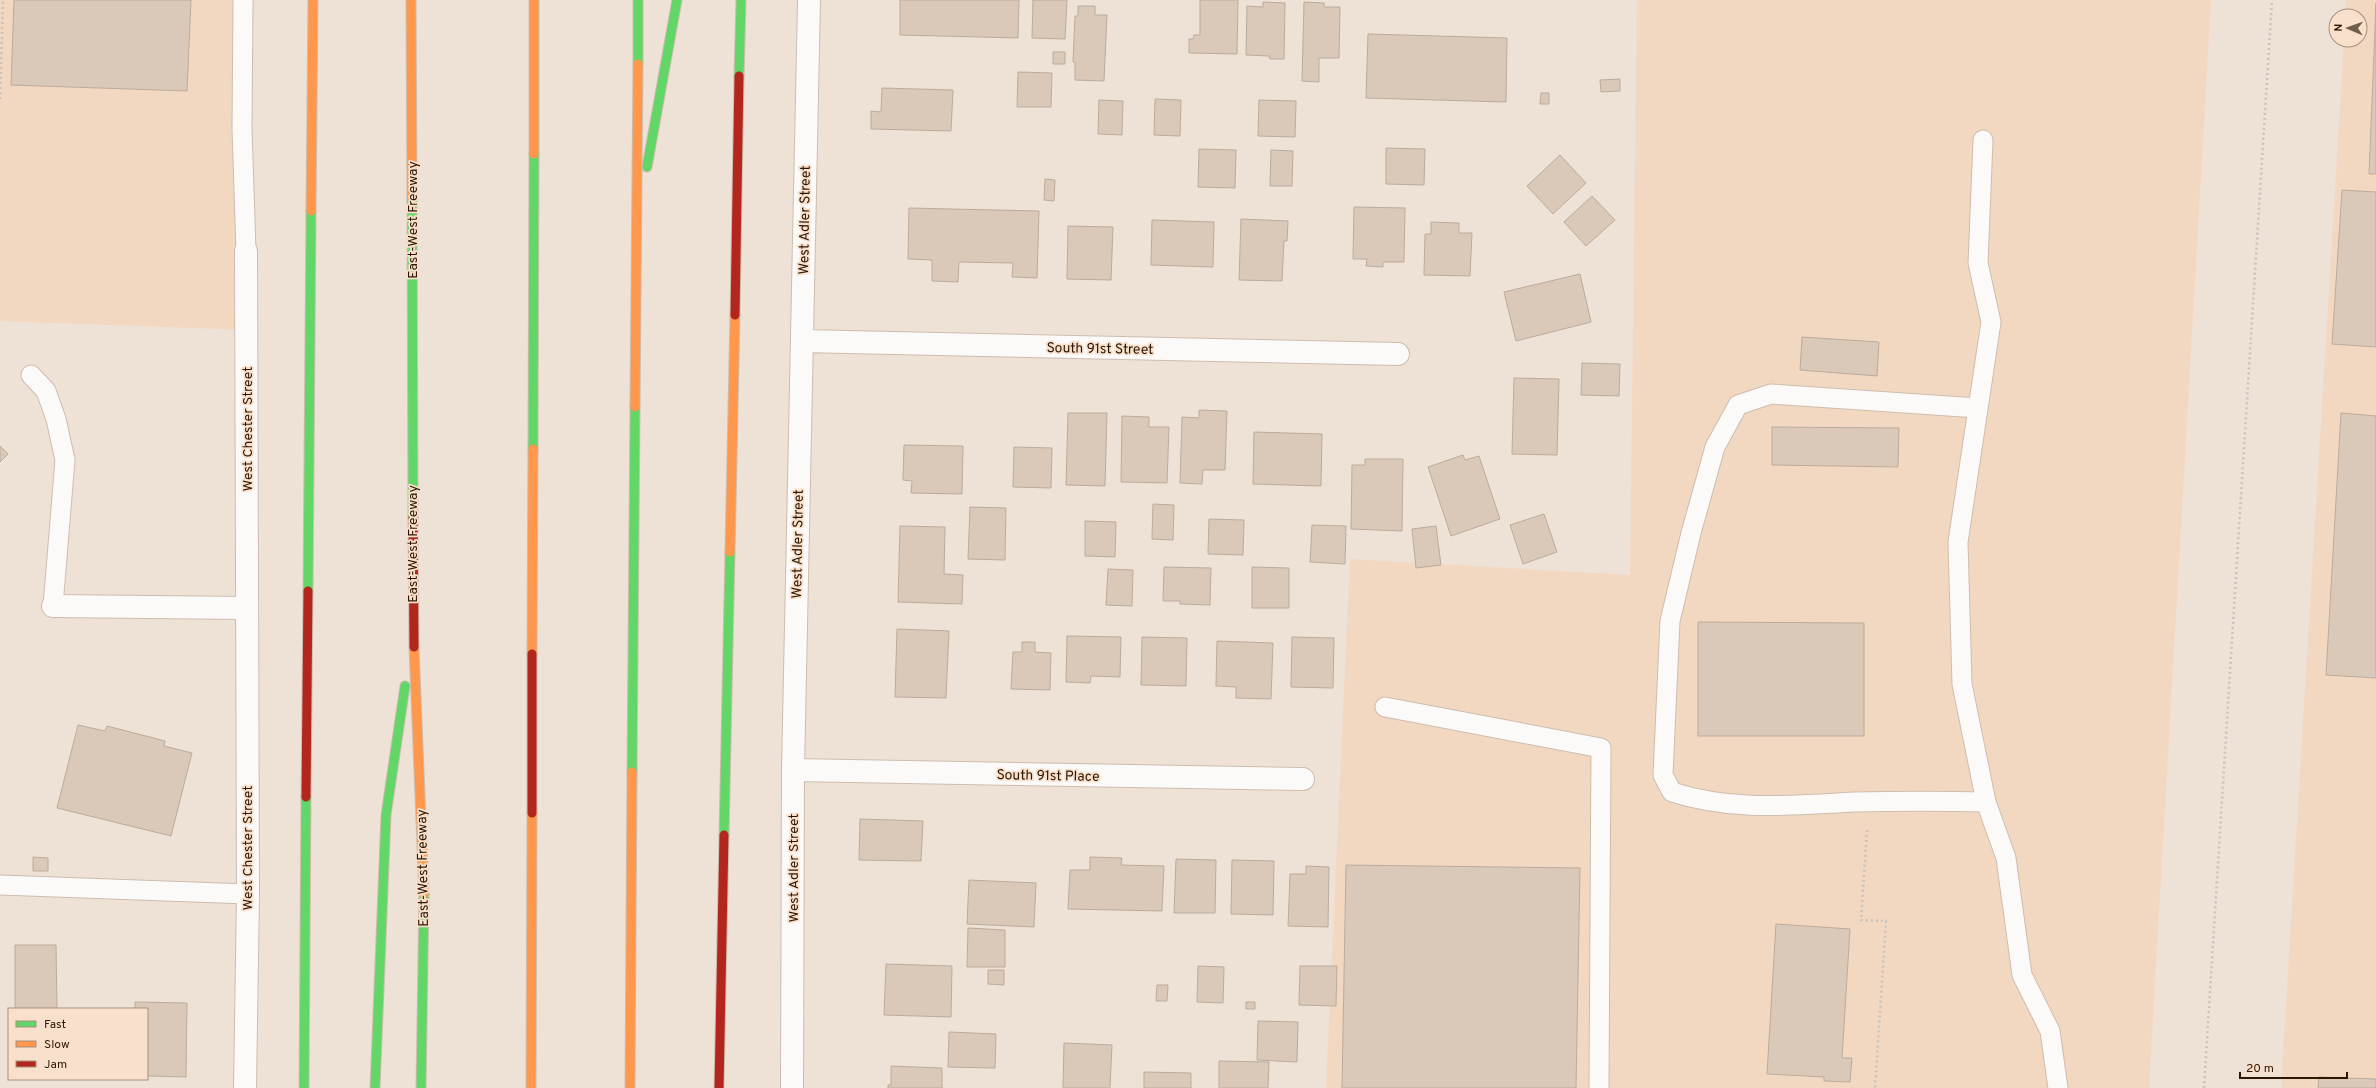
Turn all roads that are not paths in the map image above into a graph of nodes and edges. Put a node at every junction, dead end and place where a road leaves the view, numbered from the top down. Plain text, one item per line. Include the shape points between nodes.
1 (243, 0) edge
2 (313, 0) edge
3 (411, 0) edge
4 (534, 0) edge
5 (638, 0) edge
6 (677, 0) edge
7 (741, 0) edge
8 (809, 0) edge
9 (1983, 140) dead end
10 (636, 227) junction
11 (246, 251) joint
12 (802, 341) junction
13 (1398, 354) dead end
14 (31, 375) dead end
15 (1978, 408) junction
16 (53, 606) joint
17 (246, 608) junction
18 (413, 635) junction
19 (1385, 707) dead end
20 (793, 770) junction
21 (1303, 779) dead end
22 (1986, 802) junction
23 (0, 885) edge
24 (248, 894) junction
25 (245, 1088) edge
26 (304, 1088) edge
27 (375, 1088) edge
28 (421, 1088) edge
29 (531, 1088) edge
30 (630, 1088) edge
31 (718, 1088) edge
32 (792, 1088) edge
33 (1599, 1088) edge
34 (2058, 1088) edge

1 - 11 lane via 242,129
2 - 26 highway
3 - 18 highway, East-West Freeway
4 - 29 highway
5 - 10 highway
6 - 10 highway
7 - 31 highway
8 - 12 street, West Adler Street
9 - 15 lane via 1978,263 1991,322
10 - 30 highway
11 - 17 street, West Chester Street
12 - 13 street, South 91st Street
12 - 20 street, West Adler Street
14 - 16 lane via 46,391 56,418 65,460
15 - 22 lane via 1958,542 1962,684
15 - 22 lane via 1771,394 1738,405 1715,447 1670,621 1663,775 1672,792 1749,807 1869,802
16 - 17 street
17 - 24 street, West Chester Street
18 - 27 highway via 386,815
18 - 28 highway, East-West Freeway via 424,882
19 - 33 lane via 1601,748
20 - 21 street, South 91st Place
20 - 32 street, West Adler Street
22 - 34 lane via 2006,858 2022,975 2050,1030
23 - 24 lane
24 - 25 street, West Chester Street

